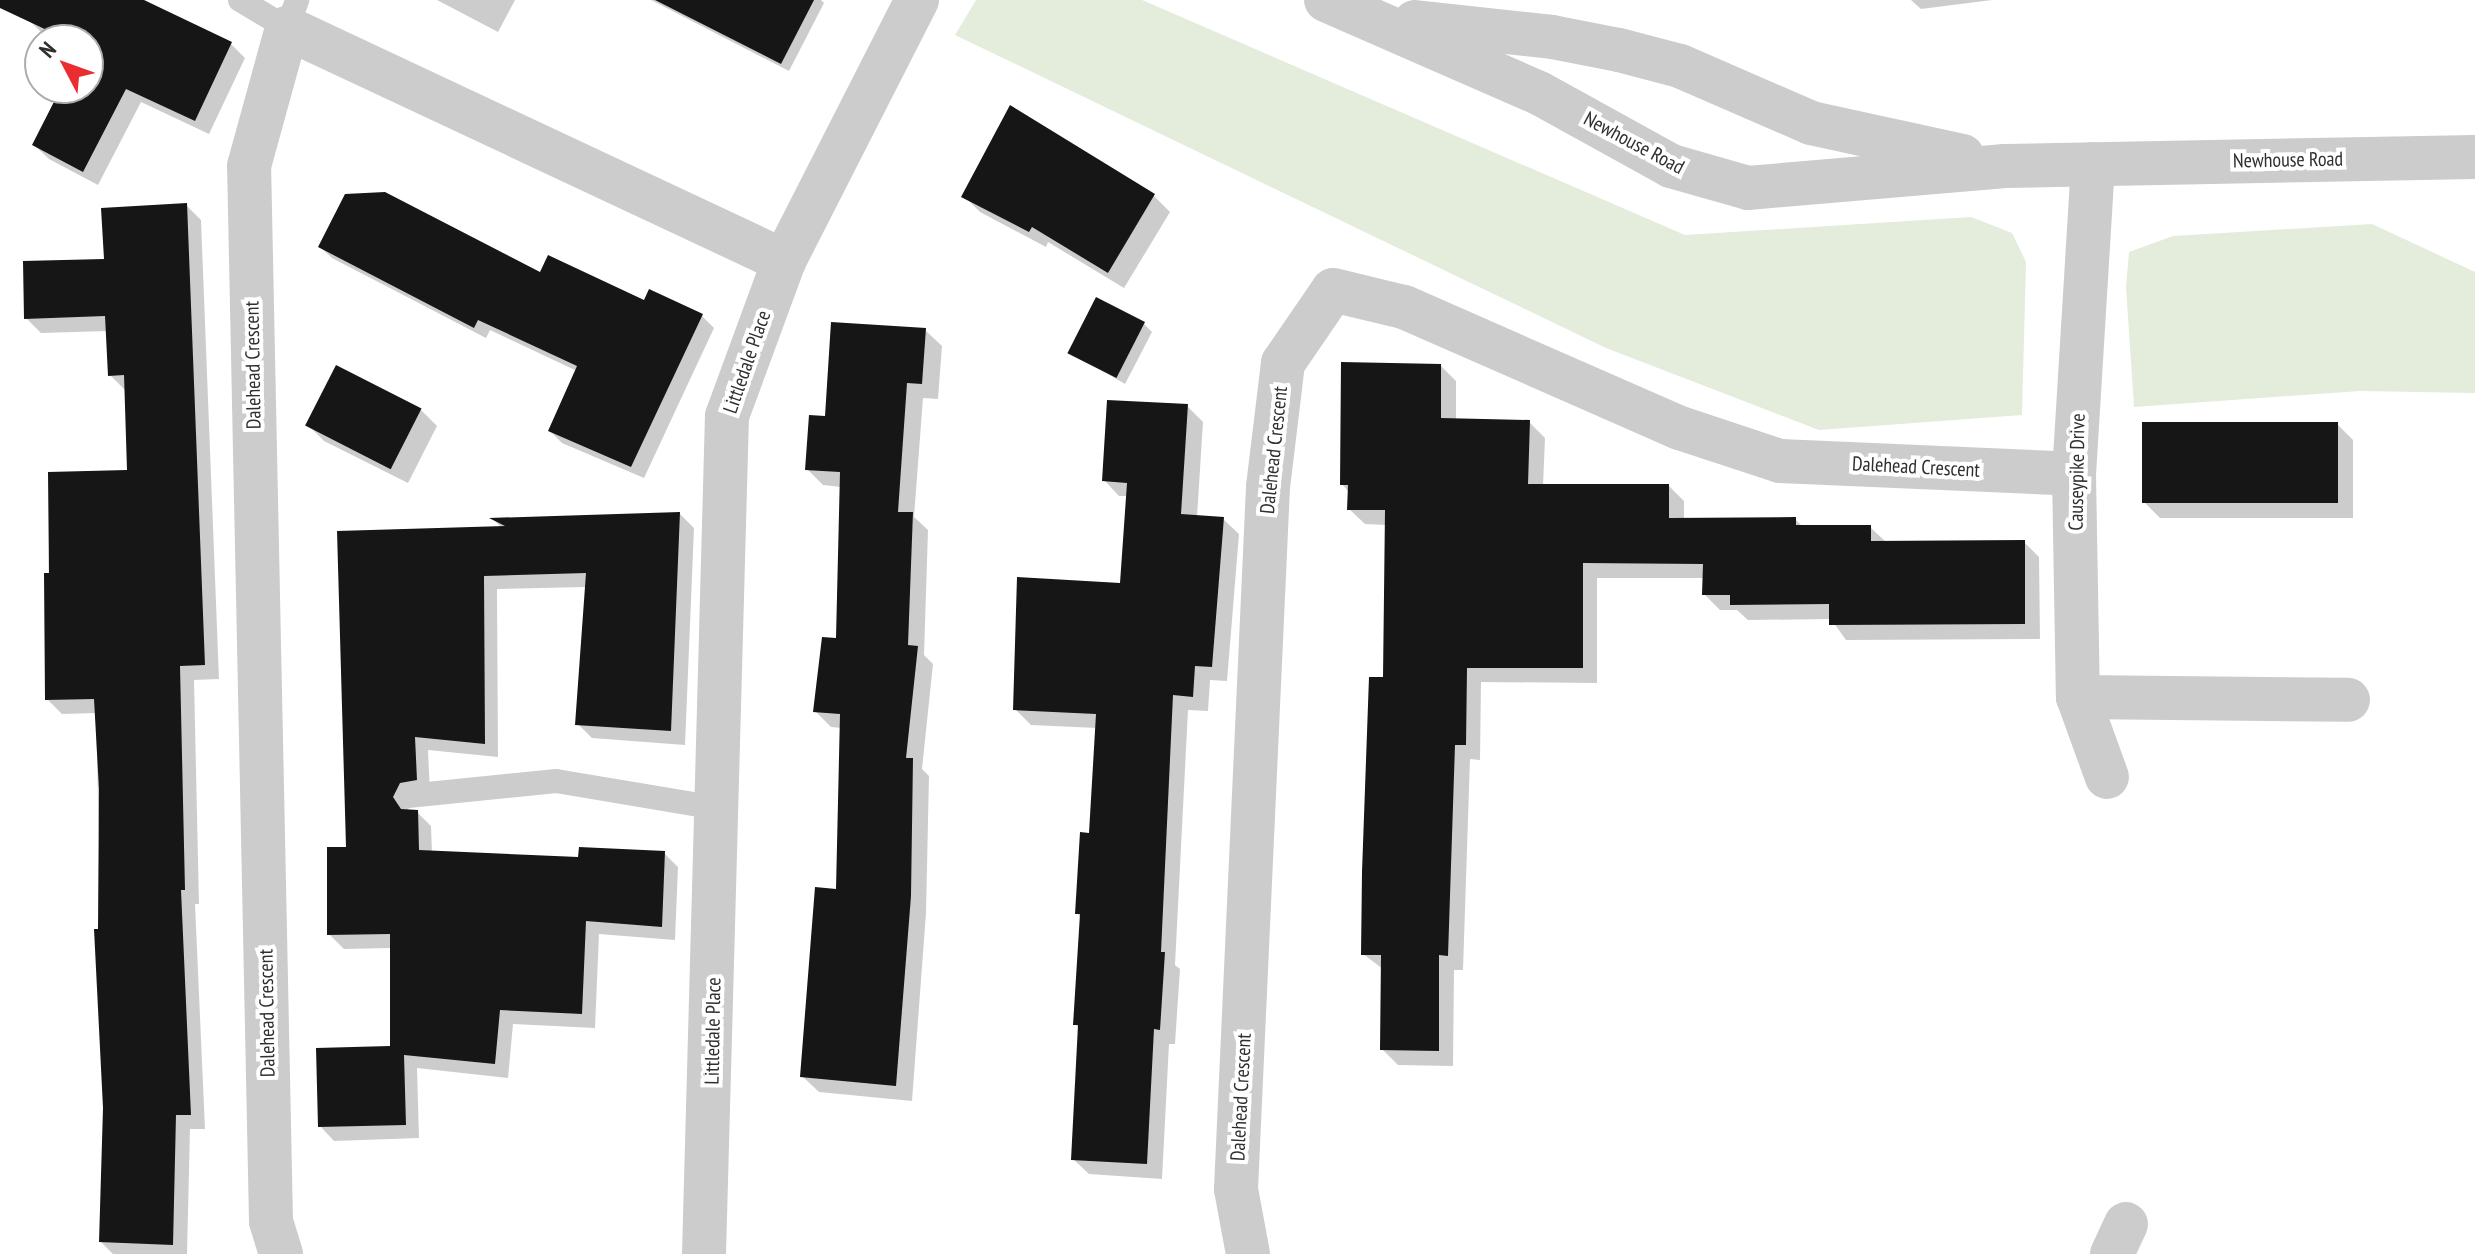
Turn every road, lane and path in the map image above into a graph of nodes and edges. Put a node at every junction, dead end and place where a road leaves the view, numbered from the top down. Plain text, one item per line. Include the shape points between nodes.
1 (240, 0) edge
2 (917, 0) edge
3 (1326, 0) edge
4 (292, 14) edge
5 (1376, 18) junction
6 (2475, 157) edge
7 (2093, 164) junction
8 (2005, 166) junction
9 (784, 261) junction
10 (2074, 474) junction
11 (2078, 697) junction
12 (2348, 700) dead end
13 (2107, 777) dead end
14 (408, 796) dead end
15 (718, 808) junction
16 (281, 1254) edge
17 (704, 1254) edge
18 (1248, 1254) edge

1 - 4 lane
2 - 9 street, Littledale Place
3 - 5 street, Newhouse Road
4 - 9 street
4 - 16 street, Dalehead Crescent via 249,166 271,1221
5 - 8 street, Newhouse Road via 1552,37 1619,50 1680,66 1811,123
5 - 8 street, Newhouse Road via 1539,93 1671,166 1713,181 1748,188
6 - 7 street, Newhouse Road
7 - 8 street, Newhouse Road
7 - 10 street, Causeypike Drive
9 - 15 street, Littledale Place via 727,416
10 - 11 street, Causeypike Drive
10 - 18 street, Dalehead Crescent via 1780,461 1680,428 1404,307 1333,290 1283,363 1268,487 1236,1189
11 - 12 street
11 - 13 street, Causeypike Drive
14 - 15 lane via 556,781
15 - 17 street, Littledale Place

